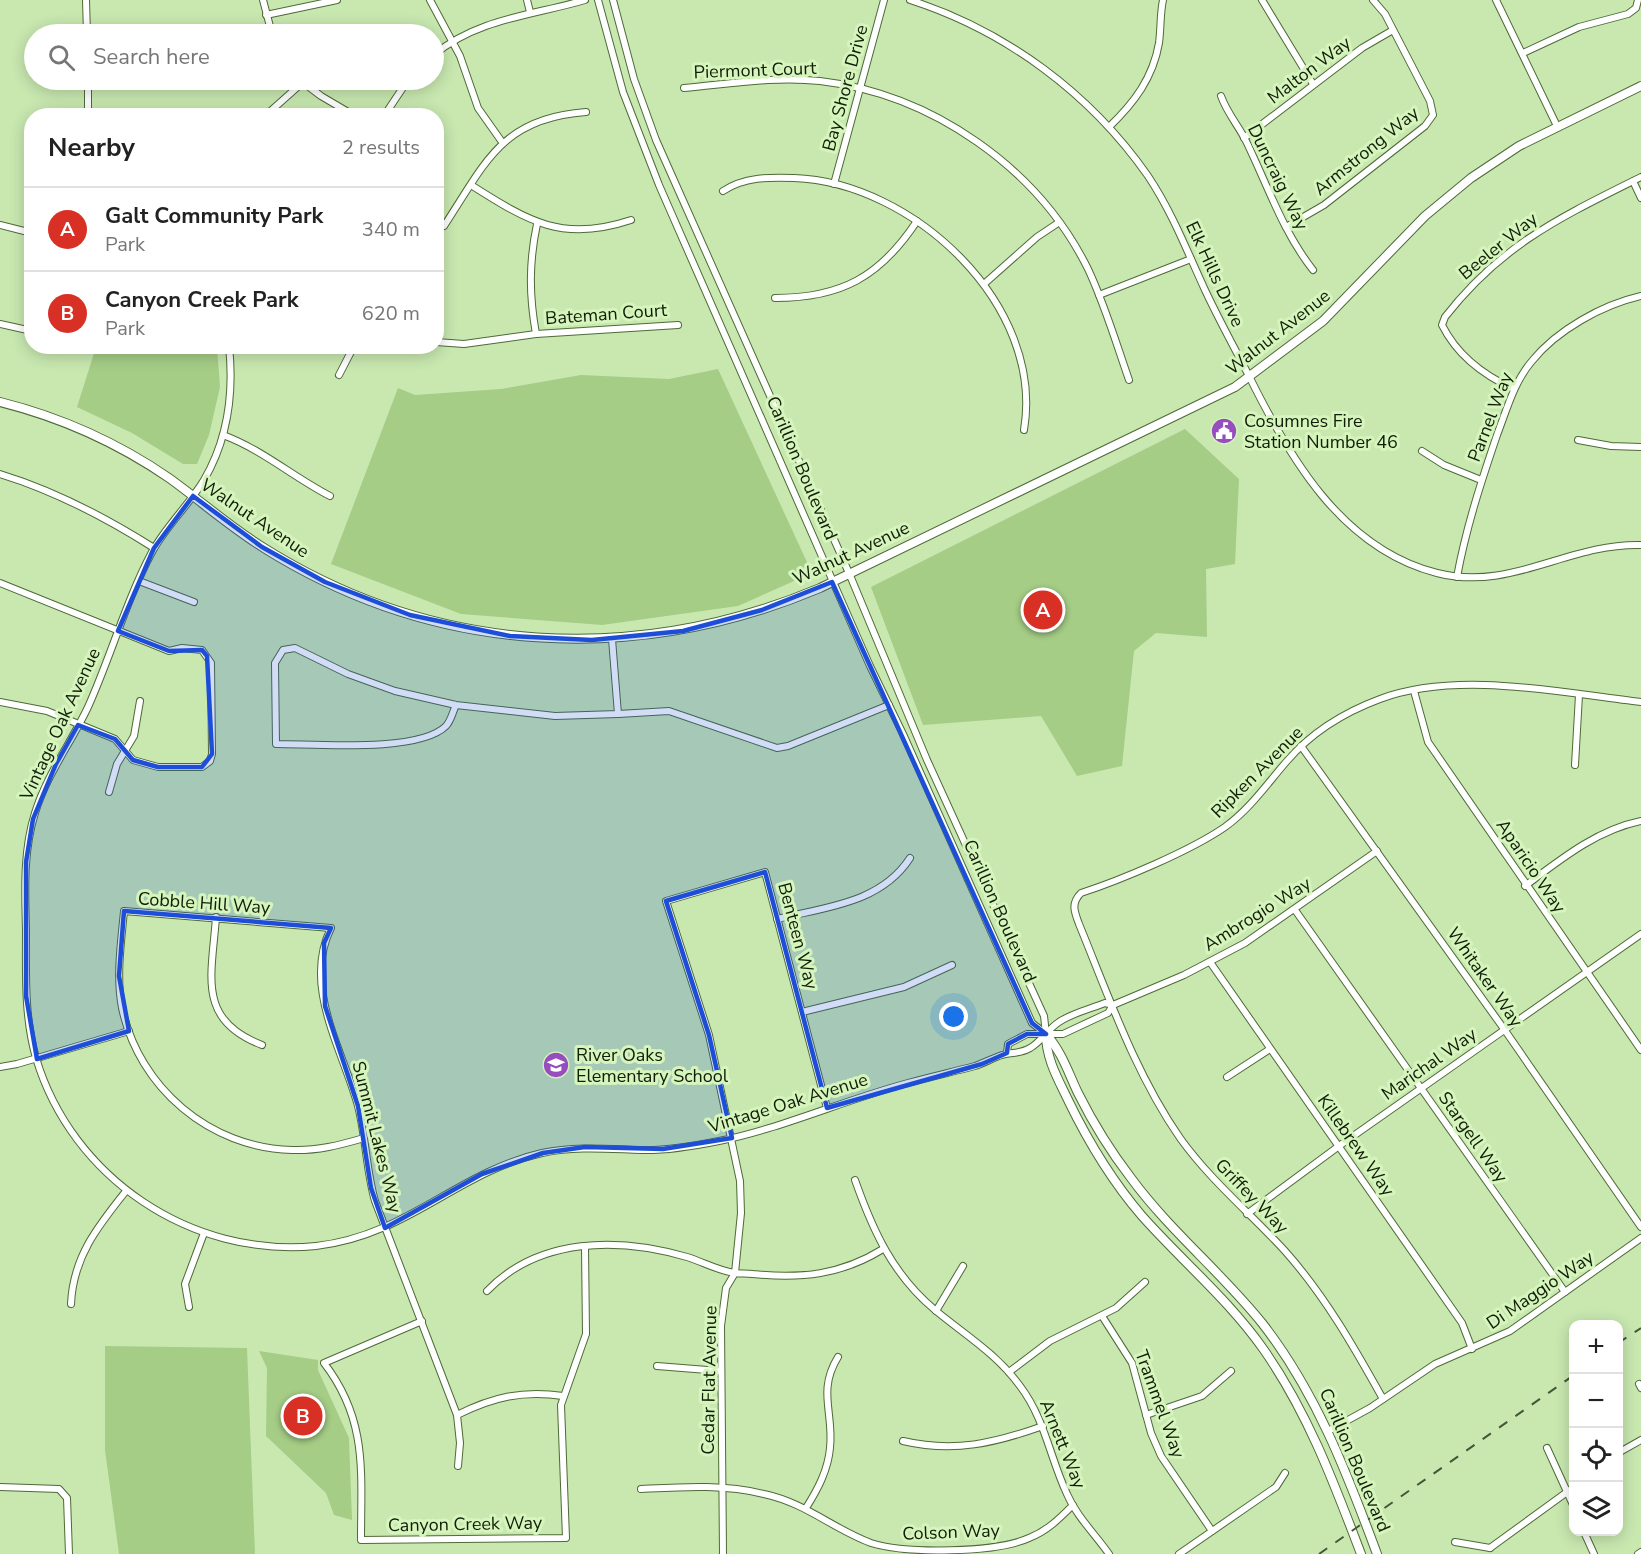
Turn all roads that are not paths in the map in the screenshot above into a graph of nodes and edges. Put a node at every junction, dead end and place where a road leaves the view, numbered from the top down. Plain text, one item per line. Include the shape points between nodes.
1 (86, 0) edge
2 (263, 0) edge
3 (337, 0) edge
4 (430, 0) edge
5 (527, 0) edge
6 (585, 0) edge
7 (598, 0) edge
8 (613, 0) edge
9 (884, 0) edge
10 (910, 0) edge
11 (1163, 0) edge
12 (1262, 0) edge
13 (1373, 0) edge
14 (1496, 0) edge
15 (1638, 0) edge
16 (530, 12) junction
17 (266, 15) junction
18 (87, 24) edge
19 (269, 24) edge
20 (443, 24) edge
21 (444, 27) edge
22 (1393, 30) junction
23 (452, 42) junction
24 (444, 48) edge
25 (1523, 54) junction
26 (1313, 84) junction
27 (1641, 86) edge
28 (684, 88) dead end
29 (861, 88) junction
30 (88, 90) edge
31 (292, 90) edge
32 (315, 90) edge
33 (401, 90) edge
34 (1221, 96) dead end
35 (88, 108) edge
36 (273, 108) edge
37 (343, 108) edge
38 (389, 108) edge
39 (586, 112) dead end
40 (1557, 126) junction
41 (1108, 127) junction
42 (1244, 138) junction
43 (502, 142) junction
44 (1641, 177) edge
45 (1633, 181) junction
46 (834, 184) junction
47 (471, 185) junction
48 (723, 191) dead end
49 (1641, 198) edge
50 (631, 220) dead end
51 (917, 221) junction
52 (1058, 223) junction
53 (537, 224) junction
54 (0, 225) edge
55 (444, 226) edge
56 (1286, 227) junction
57 (24, 231) edge
58 (1191, 259) junction
59 (1313, 270) dead end
60 (984, 284) junction
61 (1099, 295) junction
62 (1641, 296) edge
63 (775, 298) dead end
64 (0, 324) edge
65 (678, 325) dead end
66 (24, 329) edge
67 (536, 334) junction
68 (444, 342) edge
69 (230, 354) edge
70 (350, 354) edge
71 (339, 375) dead end
72 (1249, 377) junction
73 (1129, 380) dead end
74 (1514, 389) junction
75 (0, 402) edge
76 (1024, 430) dead end
77 (224, 435) junction
78 (1578, 440) dead end
79 (1641, 447) edge
80 (1422, 451) dead end
81 (0, 474) edge
82 (1481, 480) junction
83 (193, 496) junction
84 (330, 496) dead end
85 (1641, 545) edge
86 (154, 548) junction
87 (849, 573) junction
88 (1457, 577) junction
89 (139, 581) junction
90 (832, 582) junction
91 (0, 583) edge
92 (194, 602) dead end
93 (118, 631) junction
94 (612, 639) junction
95 (1414, 691) junction
96 (1579, 695) junction
97 (140, 701) dead end
98 (0, 702) edge
99 (1641, 702) edge
100 (456, 705) junction
101 (889, 705) junction
102 (618, 714) junction
103 (78, 725) junction
104 (1301, 746) junction
105 (126, 753) junction
106 (1575, 765) dead end
107 (109, 792) dead end
108 (1641, 821) edge
109 (1377, 851) junction
110 (910, 858) dead end
111 (1526, 886) junction
112 (666, 901) joint
113 (1295, 910) junction
114 (216, 917) junction
115 (777, 919) junction
116 (331, 928) joint
117 (1641, 934) edge
118 (1210, 962) junction
119 (951, 965) dead end
120 (1585, 972) junction
121 (1113, 1005) junction
122 (802, 1012) junction
123 (1504, 1029) junction
124 (129, 1031) junction
125 (1046, 1034) junction
126 (262, 1045) dead end
127 (1270, 1050) junction
128 (1641, 1050) edge
129 (1007, 1053) junction
130 (37, 1059) junction
131 (0, 1067) edge
132 (1227, 1077) dead end
133 (1420, 1088) junction
134 (828, 1108) junction
135 (364, 1138) junction
136 (732, 1138) junction
137 (1339, 1146) junction
138 (855, 1180) dead end
139 (126, 1191) junction
140 (1247, 1214) junction
141 (1641, 1227) edge
142 (385, 1228) junction
143 (204, 1233) junction
144 (1641, 1238) edge
145 (585, 1247) junction
146 (883, 1250) junction
147 (963, 1266) dead end
148 (735, 1274) junction
149 (1144, 1282) dead end
150 (488, 1291) dead end
151 (1565, 1292) junction
152 (71, 1304) dead end
153 (189, 1307) dead end
154 (936, 1311) junction
155 (1102, 1316) junction
156 (422, 1321) junction
157 (1472, 1349) junction
158 (838, 1357) dead end
159 (657, 1366) dead end
160 (720, 1371) junction
161 (1232, 1371) dead end
162 (1009, 1372) junction
163 (563, 1396) junction
164 (1383, 1399) junction
165 (457, 1415) junction
166 (1146, 1415) junction
167 (1043, 1426) junction
168 (1328, 1431) junction
169 (1641, 1440) edge
170 (903, 1441) dead end
171 (1547, 1448) dead end
172 (1623, 1450) edge
173 (458, 1466) dead end
174 (1285, 1473) dead end
175 (722, 1486) junction
176 (0, 1487) edge
177 (641, 1489) dead end
178 (1567, 1492) junction
179 (1569, 1496) edge
180 (1072, 1505) junction
181 (806, 1508) junction
182 (1212, 1531) junction
183 (1586, 1536) edge
184 (1455, 1542) dead end
185 (1008, 1546) junction
186 (1491, 1551) edge
187 (69, 1554) edge
188 (723, 1554) edge
189 (1008, 1554) edge
190 (1109, 1554) edge
191 (1179, 1554) edge
192 (1361, 1554) edge
193 (1377, 1554) edge
194 (1594, 1554) edge

1 - 18 street
2 - 17 street
3 - 17 street
4 - 20 street
5 - 16 street
6 - 16 street
7 - 90 street, Carillion Boulevard via 640,138
8 - 87 street, Carillion Boulevard via 634,79 656,140
9 - 29 street, Bay Shore Drive
10 - 41 street, Elk Hills Drive via 963,20 1011,46 1068,87
11 - 41 street via 1151,72 1135,99
12 - 26 street
13 - 22 street
14 - 25 street
15 - 25 street via 1636,8 1628,14 1579,27
16 - 23 street via 477,29
17 - 19 street
21 - 23 street
22 - 26 street, Malton Way
22 - 56 street, Armstrong Way via 1430,101 1433,115 1425,126 1324,205
23 - 24 street
23 - 43 street via 478,108
25 - 40 street
26 - 42 street, Malton Way
27 - 40 street, Walnut Avenue
28 - 29 street, Piermont Court via 796,80
29 - 46 street, Bay Shore Drive
29 - 52 street, Piermont Court via 912,106 962,131 1015,173
30 - 35 street
31 - 36 street
32 - 37 street
33 - 38 street
34 - 42 street, Duncraig Way
39 - 43 street via 552,118
40 - 72 street, Walnut Avenue via 1511,151 1449,195 1329,315
41 - 58 street, Elk Hills Drive via 1161,197
42 - 56 street, Duncraig Way
43 - 47 street
44 - 45 street, Beeler Way
45 - 49 street
45 - 74 street, Beeler Way via 1571,210 1533,235 1488,270 1445,317 1442,325 1456,347 1490,377
46 - 48 street via 764,178 740,182
46 - 51 street via 876,198
47 - 53 street
47 - 55 street
50 - 53 street via 600,229 561,229
51 - 60 street via 956,252
51 - 63 street via 893,253 860,280 822,295
52 - 60 street
52 - 61 street, Piermont Court
53 - 67 street via 530,263
54 - 57 street
56 - 59 street, Duncraig Way
58 - 61 street
58 - 72 street, Elk Hills Drive
60 - 76 street via 1013,340 1020,363 1027,407
61 - 73 street, Piermont Court
62 - 74 street, Parnel Way via 1617,303 1558,336 1533,359
64 - 66 street
65 - 67 street, Bateman Court
67 - 68 street, Bateman Court via 482,343
69 - 77 street, Vintage Oak Avenue via 232,381
70 - 71 street
72 - 87 street, Walnut Avenue
72 - 88 street, Elk Hills Drive via 1284,445 1344,519 1365,538 1403,560
74 - 82 street, Parnel Way
75 - 83 street, Walnut Avenue via 40,413 98,437 146,463
77 - 83 street, Vintage Oak Avenue via 206,478
77 - 84 street via 263,452 297,478
78 - 79 street
80 - 82 street
81 - 86 street via 96,513
82 - 88 street, Parnel Way via 1464,534
83 - 86 street, Vintage Oak Avenue
83 - 94 street, Walnut Avenue via 297,568 381,606 440,623 510,636
85 - 88 street, Elk Hills Drive via 1590,549 1507,575
86 - 89 street, Vintage Oak Avenue
87 - 90 street, Walnut Avenue
87 - 125 street, Carillion Boulevard via 927,760 1044,1016
89 - 92 street
89 - 93 street, Vintage Oak Avenue
90 - 94 street, Walnut Avenue via 723,622
90 - 101 street, Carillion Boulevard
91 - 93 street
93 - 103 street, Vintage Oak Avenue
93 - 105 street via 169,651 202,650 211,663 210,761 202,767 158,767 133,760
94 - 102 street
95 - 96 street, Ripken Avenue via 1472,686
95 - 104 street, Ripken Avenue via 1356,710
95 - 111 street, Aparicio Way via 1428,742
96 - 99 street, Ripken Avenue
96 - 106 street
97 - 105 street via 134,735
98 - 103 street via 47,711
100 - 100 street via 376,684 295,648 283,650 275,663 276,744 388,744 431,736 448,725
100 - 102 street via 555,716
101 - 102 street via 777,748 669,711
101 - 125 street, Carillion Boulevard via 1032,1023
103 - 105 street via 115,738
103 - 130 street, Vintage Oak Avenue via 48,778 28,838 26,996
104 - 109 street, Whitaker Way
104 - 121 street, Ripken Avenue via 1225,827 1075,899 1073,908
105 - 107 street via 117,764
108 - 111 street via 1621,825 1572,850
109 - 113 street, Ambrogio Way
109 - 123 street, Whitaker Way
110 - 115 street via 894,878 867,896
111 - 120 street, Aparicio Way
112 - 115 street, Benteen Way via 765,872
112 - 136 street, Cedar Flat Avenue via 709,1035
113 - 118 street, Ambrogio Way
113 - 133 street, Stargell Way
114 - 116 street, Cobble Hill Way
114 - 124 street, Cobble Hill Way via 124,911 119,975
114 - 126 street via 211,983 215,1006 232,1031
115 - 122 street, Benteen Way
116 - 135 street, Summit Lakes Way via 324,943 322,966 325,1006 352,1085
117 - 120 street, Marichal Way
118 - 121 street, Ambrogio Way
118 - 127 street, Killebrew Way
119 - 122 street via 904,987
120 - 123 street, Marichal Way
120 - 128 street, Aparicio Way
121 - 125 street, Ambrogio Way via 1105,1003 1058,1022
121 - 125 street, Ambrogio Way via 1108,1013 1063,1034
121 - 140 street, Griffey Way via 1130,1050 1162,1110 1207,1172
122 - 134 street, Benteen Way
123 - 133 street, Marichal Way
123 - 141 street, Whitaker Way
124 - 130 street
124 - 135 street, Cobble Hill Way via 144,1064 164,1091 192,1116 227,1136 293,1150 327,1148
125 - 129 street, Vintage Oak Avenue via 1033,1047
125 - 129 street, Vintage Oak Avenue via 1027,1034 1008,1044
125 - 168 street, Carillion Boulevard via 1060,1050 1093,1121 1130,1177 1167,1223 1262,1323 1294,1369
125 - 192 street, Carillion Boulevard via 1046,1053 1065,1094 1093,1149 1115,1181 1142,1216 1234,1312 1281,1375 1312,1429
127 - 132 street
127 - 137 street, Killebrew Way
129 - 134 street, Vintage Oak Avenue via 982,1064
130 - 131 street
130 - 139 street, Vintage Oak Avenue via 53,1101 71,1131
133 - 137 street, Marichal Way
133 - 151 street, Stargell Way
134 - 136 street, Vintage Oak Avenue
135 - 142 street, Summit Lakes Way via 371,1188
136 - 142 street, Vintage Oak Avenue via 663,1149 585,1147 543,1153 482,1174
136 - 148 street, Cedar Flat Avenue via 741,1197
137 - 140 street, Marichal Way
137 - 157 street, Killebrew Way via 1462,1323
138 - 146 street, Arnett Way
139 - 143 street, Vintage Oak Avenue via 163,1215
139 - 152 street via 84,1250
140 - 164 street, Griffey Way via 1285,1251 1327,1305
142 - 143 street, Vintage Oak Avenue via 340,1242 295,1247 249,1244
142 - 156 street, Summit Lakes Way
143 - 153 street via 185,1284
144 - 151 street, Di Maggio Way
145 - 148 street via 652,1249
145 - 150 street via 556,1250 531,1259 508,1272
145 - 163 street, Canyon Creek Way via 586,1334
146 - 148 street via 847,1268 810,1277
146 - 154 street, Arnett Way via 907,1283
147 - 154 street
148 - 160 street, Cedar Flat Avenue via 726,1288
149 - 155 street
151 - 157 street, Di Maggio Way via 1510,1331
154 - 162 street, Arnett Way via 980,1342
155 - 162 street via 1050,1341
155 - 166 street, Trammel Way via 1132,1363
156 - 163 street, Canyon Creek Way via 324,1363 345,1394 357,1427 362,1461 361,1540 566,1538
156 - 165 street, Summit Lakes Way
157 - 164 street, Di Maggio Way via 1435,1364
158 - 181 street via 826,1394 831,1431 828,1460
159 - 160 street
160 - 175 street, Cedar Flat Avenue
161 - 166 street via 1202,1396
162 - 167 street, Arnett Way
163 - 165 street via 509,1395
164 - 168 street, Di Maggio Way
165 - 173 street, Summit Lakes Way
166 - 182 street, Trammel Way via 1167,1467
167 - 170 street via 969,1447 938,1448
167 - 180 street, Arnett Way
168 - 193 street, Carillion Boulevard
169 - 172 street
171 - 178 street
174 - 182 street via 1276,1487
175 - 177 street, Colson Way
175 - 181 street, Colson Way
175 - 188 street, Cedar Flat Avenue
176 - 187 street via 64,1492
178 - 179 street
178 - 186 street
180 - 185 street, Colson Way via 1044,1530
180 - 190 street, Arnett Way
181 - 185 street, Colson Way via 856,1536 892,1548
182 - 191 street
183 - 194 street
184 - 186 street
185 - 189 street

